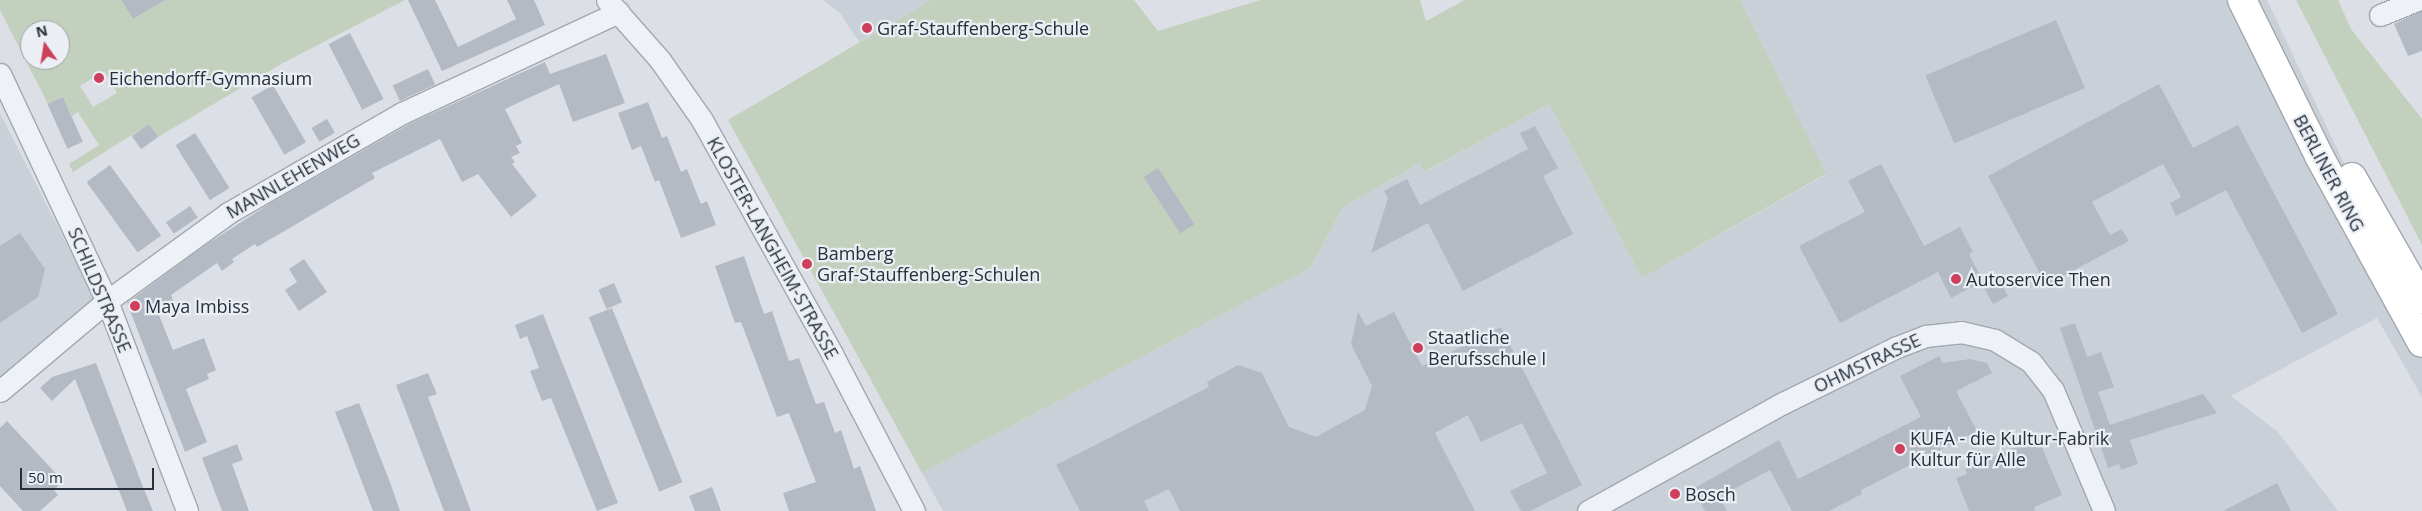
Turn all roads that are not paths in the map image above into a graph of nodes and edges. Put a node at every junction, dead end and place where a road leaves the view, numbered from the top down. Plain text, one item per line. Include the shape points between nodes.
1 (2242, 0) edge
2 (2261, 0) edge
3 (2417, 0) edge
4 (613, 6) edge
5 (2380, 15) dead end
6 (0, 74) edge
7 (2422, 299) edge
8 (107, 301) junction
9 (2422, 343) edge
10 (0, 391) edge
11 (187, 511) edge
12 (914, 511) edge
13 (1588, 511) edge
14 (2104, 511) edge

1 - 9 main road, BERLINER RING via 2319,156
2 - 7 main road, BERLINER RING via 2336,149
3 - 5 street
4 - 8 street, MANNLEHENWEG via 402,113 321,158 228,213
4 - 12 street, KLOSTER-LANGHEIM-STRASSE via 660,60 702,120 832,354
6 - 8 street, SCHILDSTRASSE
8 - 10 street, MANNLEHENWEG
8 - 11 street, SCHILDSTRASSE
13 - 14 street, OHMSTRASSE via 1783,403 1897,346 1925,336 1961,332 1995,340 2013,350 2031,362 2048,383

